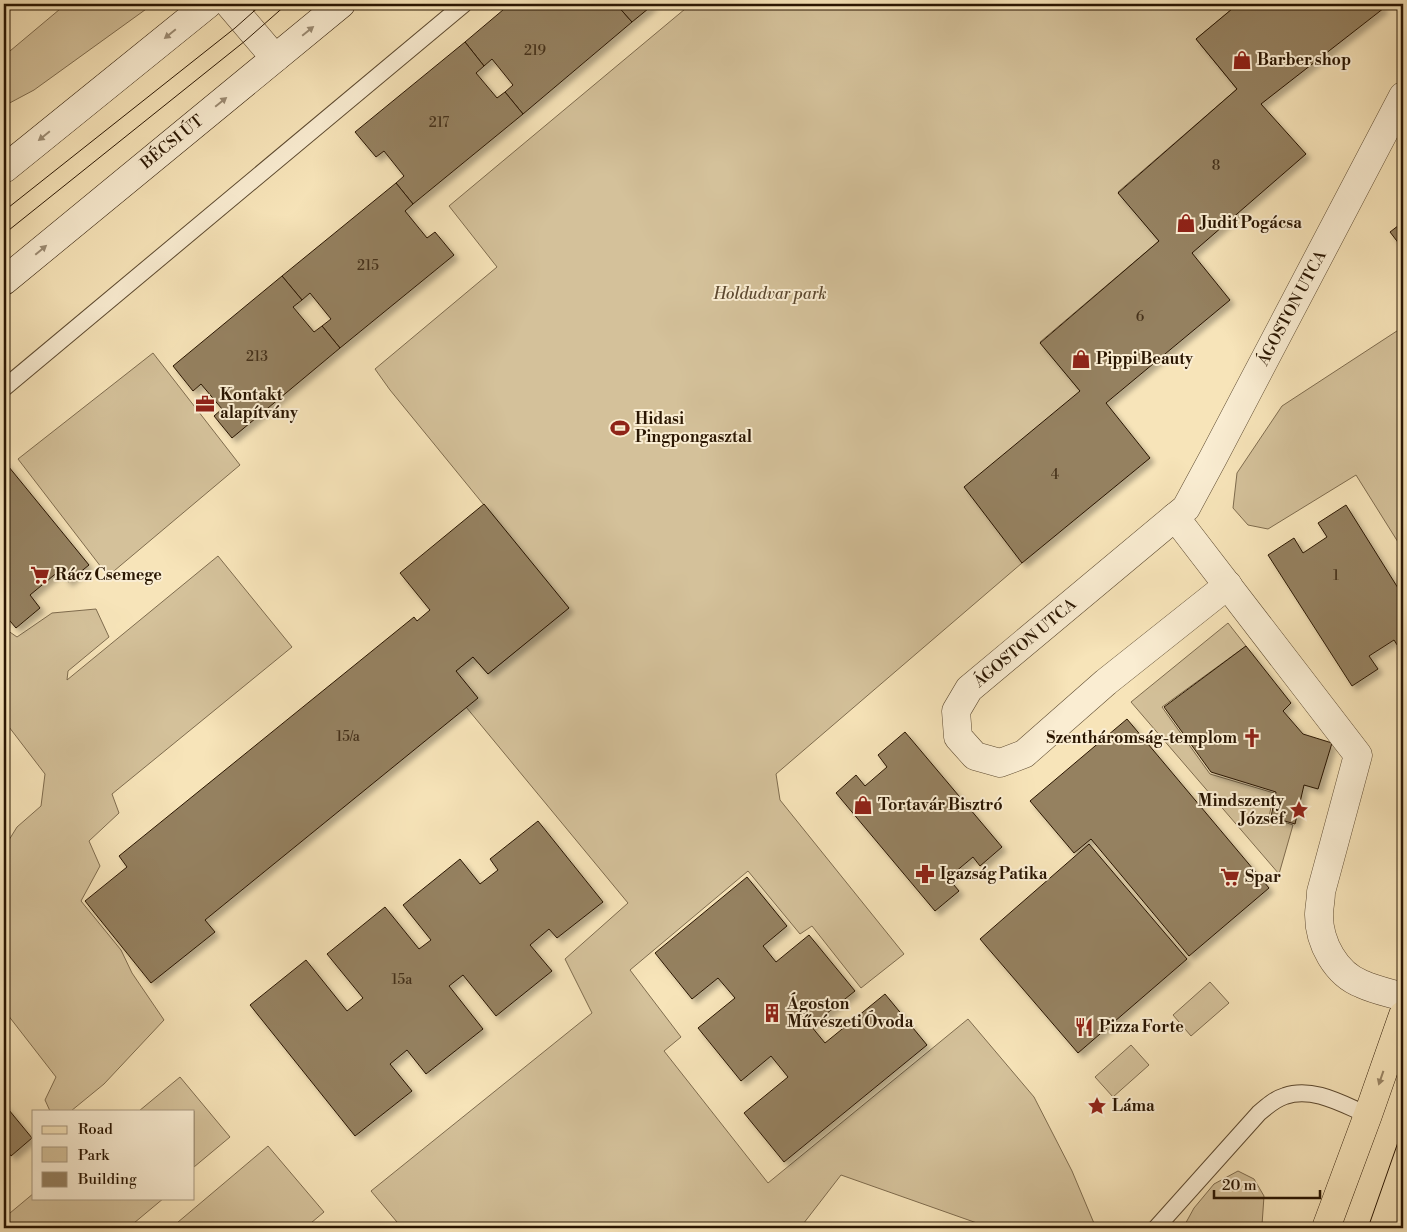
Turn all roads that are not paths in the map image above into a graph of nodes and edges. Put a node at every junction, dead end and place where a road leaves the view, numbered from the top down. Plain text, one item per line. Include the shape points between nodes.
1 (208, 4) edge
2 (229, 4) edge
3 (341, 4) edge
4 (464, 4) edge
5 (275, 58) junction
6 (1403, 96) edge
7 (4, 169) edge
8 (4, 281) edge
9 (4, 388) edge
10 (1175, 517) junction
11 (1228, 585) junction
12 (1403, 997) edge
13 (1403, 1015) edge
14 (1368, 1115) junction
15 (1156, 1228) edge
16 (1326, 1228) edge

1 -> 7 street
2 - 5 street
5 -> 3 street, BÉCSI ÚT
4 - 9 lane
8 -> 5 street, BÉCSI ÚT
6 - 10 street, ÁGOSTON UTCA via 1186,508
10 - 11 street
10 - 11 street, ÁGOSTON UTCA via 969,689 956,711 958,737 975,756 1000,763 1024,754 1106,682
11 - 12 street via 1358,755 1321,892 1321,932 1333,959 1347,975 1361,984
13 -> 14 main road
14 - 15 lane via 1323,1096 1286,1095 1274,1101 1259,1113
14 - 16 main road

